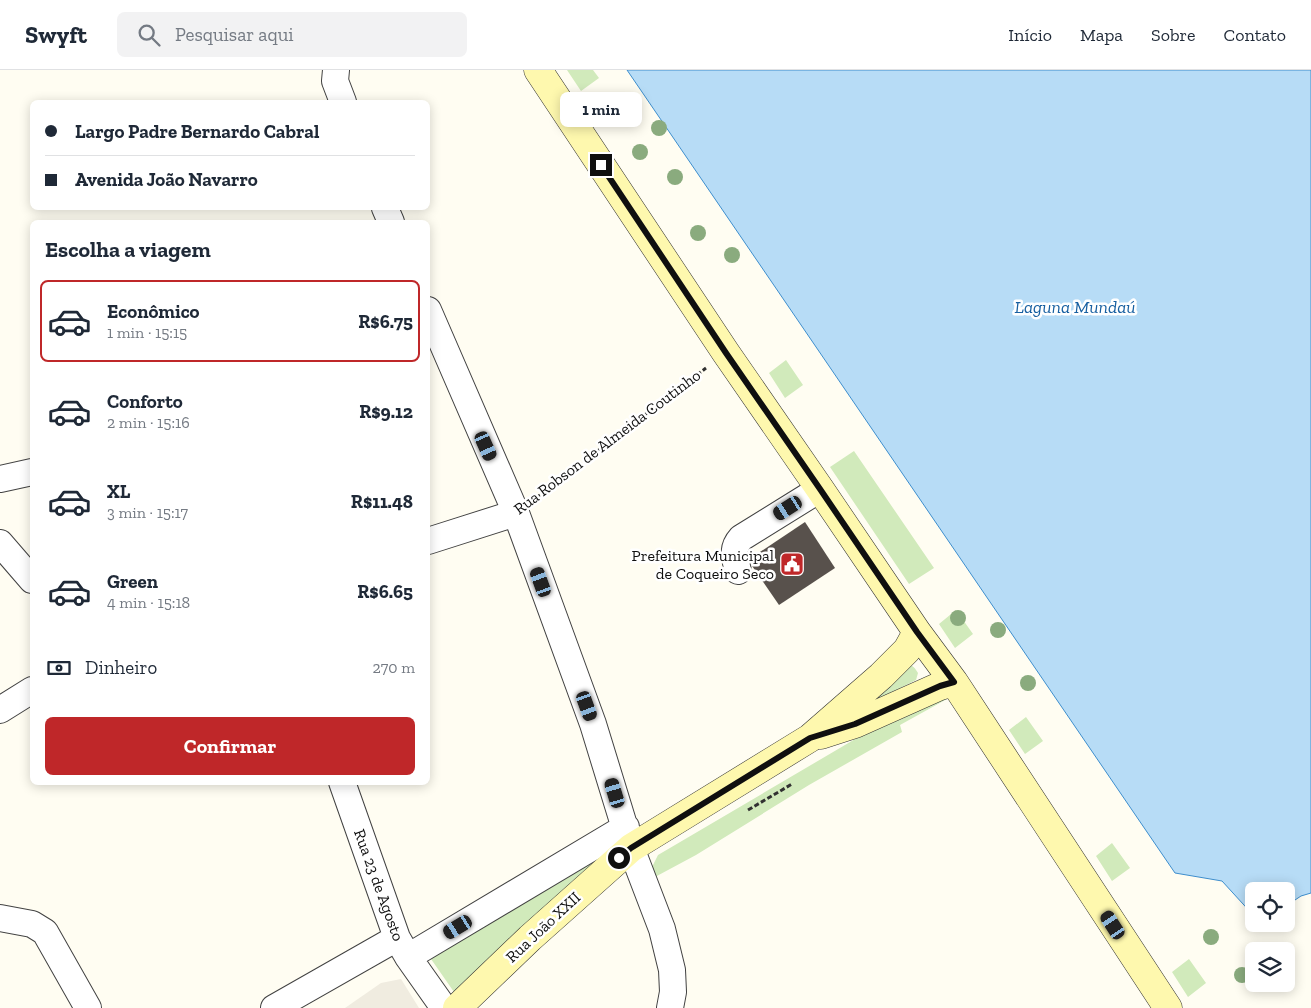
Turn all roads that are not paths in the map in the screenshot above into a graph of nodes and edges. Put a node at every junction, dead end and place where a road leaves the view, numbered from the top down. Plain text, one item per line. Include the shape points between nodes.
1 (336, 70) edge
2 (538, 70) edge
3 (342, 100) edge
4 (430, 315) edge
5 (30, 472) edge
6 (0, 479) edge
7 (820, 489) junction
8 (516, 513) junction
9 (430, 540) edge
10 (0, 543) edge
11 (738, 571) dead end
12 (30, 578) edge
13 (917, 632) junction
14 (954, 682) junction
15 (30, 691) edge
16 (0, 710) edge
17 (810, 738) junction
18 (343, 785) edge
19 (629, 838) junction
20 (0, 918) edge
21 (402, 948) junction
22 (88, 1008) edge
23 (274, 1008) edge
24 (444, 1008) edge
25 (457, 1008) edge
26 (670, 1008) edge
27 (1168, 1008) edge

1 - 3 street via 335,81
2 - 7 street
4 - 8 street
5 - 6 street
7 - 11 street via 741,538 733,552
7 - 13 street
8 - 9 street, Rua Robson de Almeida Coutinho
8 - 19 street via 593,724
10 - 12 street
13 - 14 street
13 - 17 street via 907,650 881,676
14 - 17 street via 855,724
14 - 27 street
15 - 16 street
17 - 19 street, Rua João XXII
18 - 21 street, Rua 23 de Agosto
19 - 21 street
19 - 25 street, Rua João XXII via 556,914
19 - 26 street via 672,970
20 - 22 street via 32,924 45,932
21 - 23 street
21 - 24 street, Rua 23 de Agosto

